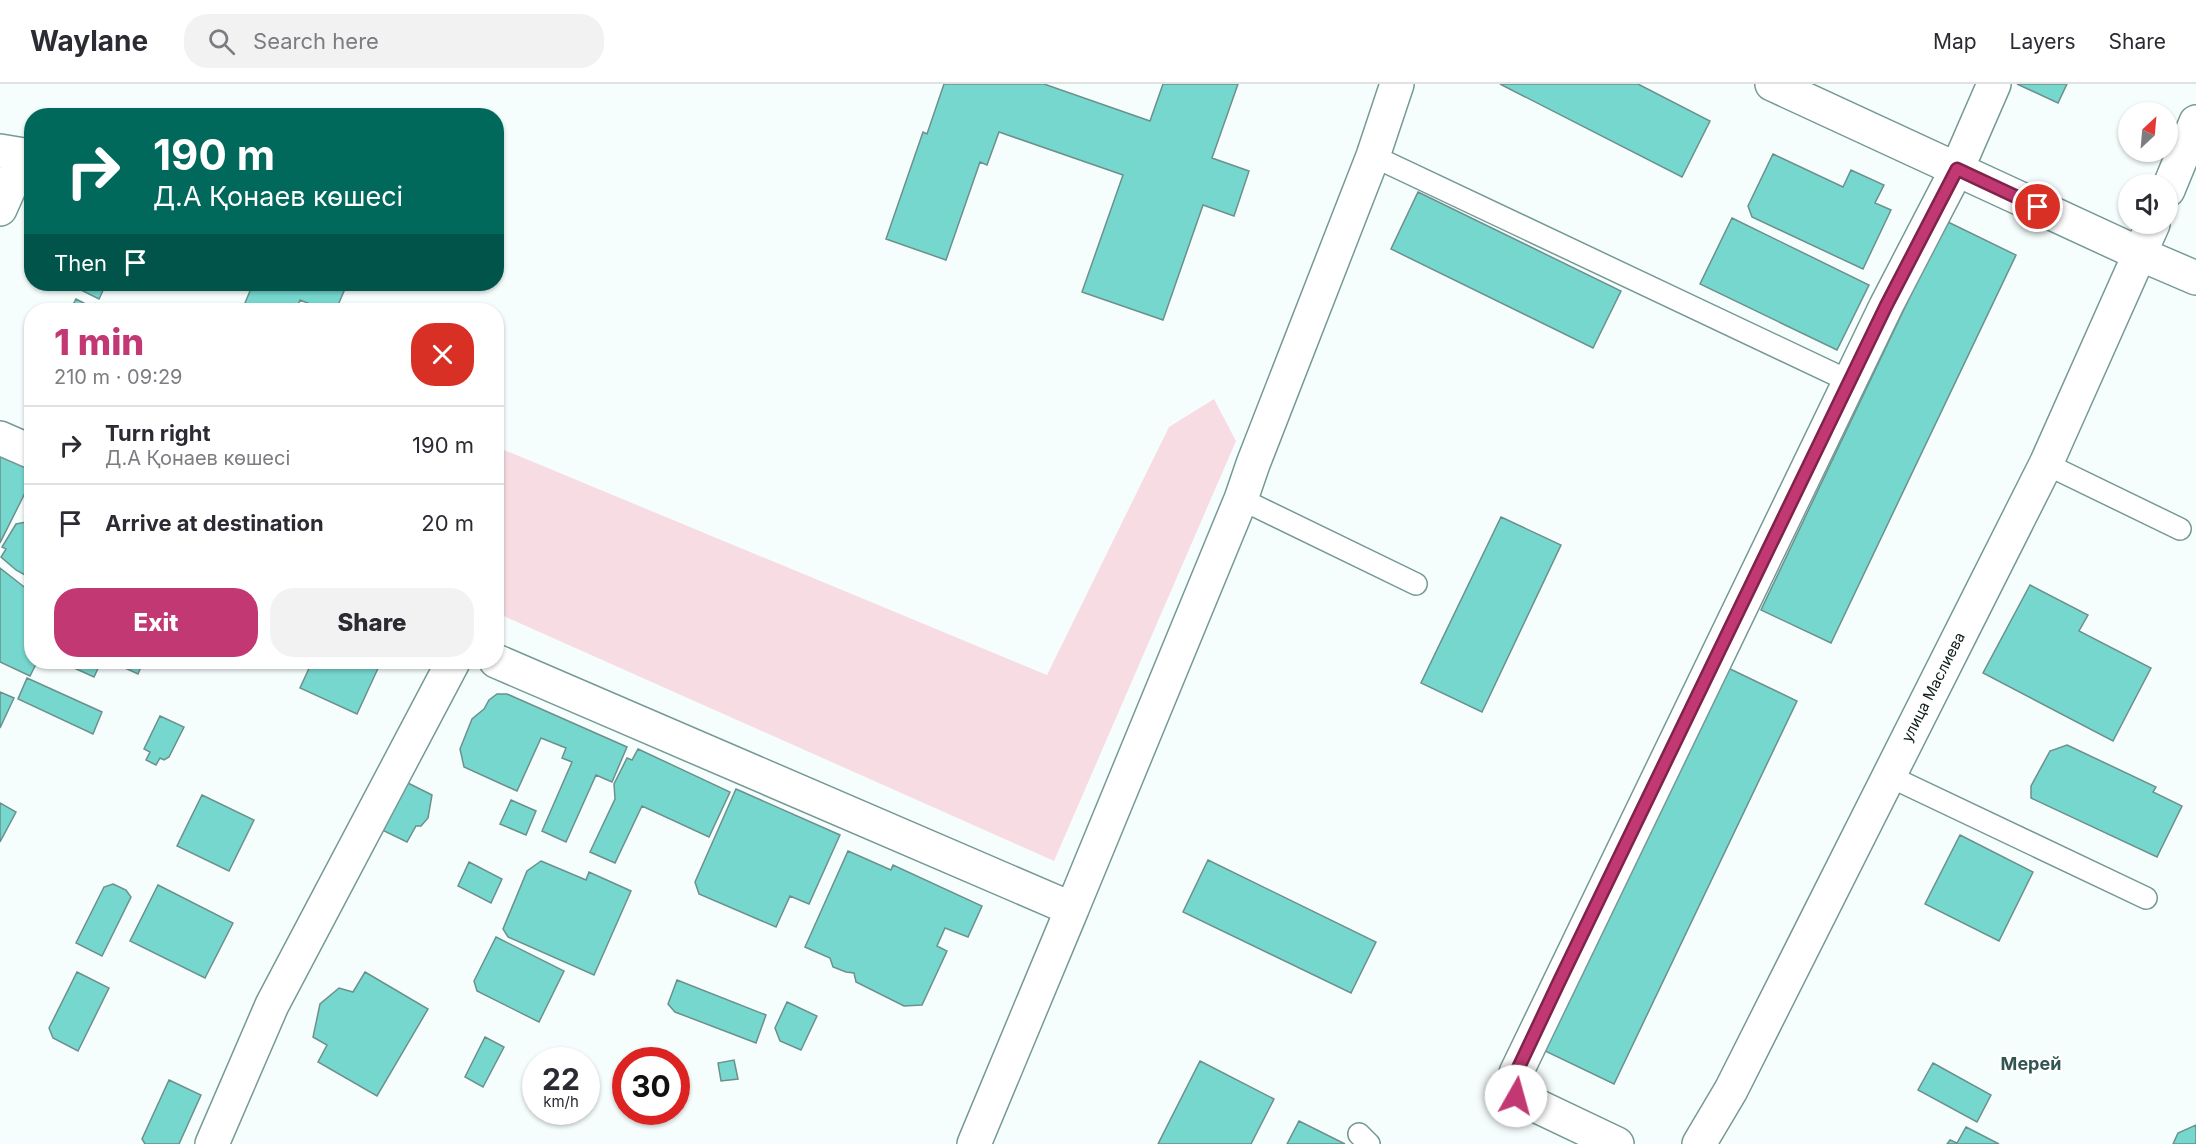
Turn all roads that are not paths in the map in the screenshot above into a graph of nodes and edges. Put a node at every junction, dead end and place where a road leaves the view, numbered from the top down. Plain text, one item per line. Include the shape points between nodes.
1 (1397, 84) edge
2 (1772, 84) edge
3 (1994, 84) edge
4 (2196, 122) edge
5 (0, 151) edge
6 (1373, 156) junction
7 (1957, 169) junction
8 (2175, 174) edge
9 (0, 209) edge
10 (2149, 234) edge
11 (2140, 254) junction
12 (2196, 278) edge
13 (1851, 382) junction
14 (0, 438) edge
15 (24, 448) edge
16 (2046, 464) junction
17 (1241, 499) junction
18 (2180, 529) dead end
19 (1416, 584) dead end
20 (504, 664) edge
21 (449, 669) edge
22 (1889, 776) junction
23 (2146, 898) dead end
24 (1072, 909) junction
25 (212, 1144) edge
26 (974, 1144) edge
27 (1617, 1144) edge
28 (1699, 1144) edge

1 - 6 street
2 - 7 street
3 - 7 street
4 - 8 street
5 - 9 street via 24,155
6 - 13 lane
6 - 17 street
7 - 11 street
7 - 13 street
10 - 11 street, улица Маслиева
11 - 12 street
11 - 16 street, улица Маслиева
13 - 27 street via 1516,1073 1516,1096
14 - 15 street
16 - 18 lane
16 - 22 street, улица Маслиева
17 - 19 lane
17 - 24 street
20 - 24 street
21 - 25 street via 272,1005
22 - 23 lane
22 - 28 street, улица Маслиева via 1731,1090
24 - 26 street

